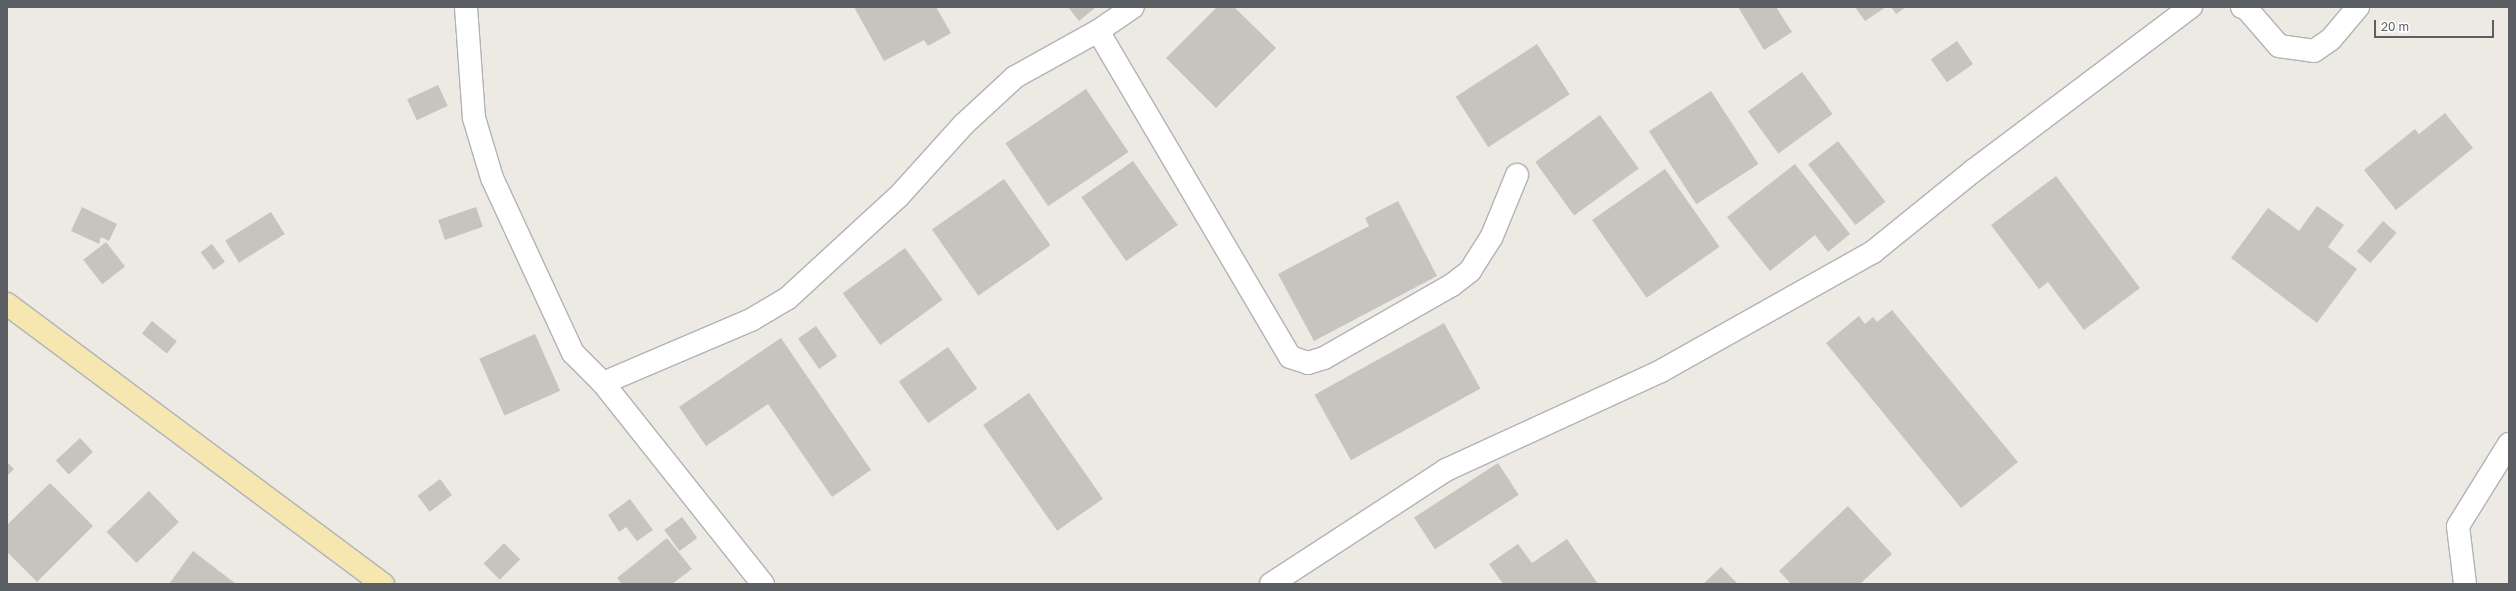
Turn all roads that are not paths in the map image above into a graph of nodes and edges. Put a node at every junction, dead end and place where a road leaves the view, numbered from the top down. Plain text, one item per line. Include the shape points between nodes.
1 (466, 7) edge
2 (1133, 7) edge
3 (2191, 7) edge
4 (2245, 7) edge
5 (2358, 7) edge
6 (1098, 31) junction
7 (1517, 175) dead end
8 (7, 304) edge
9 (603, 383) junction
10 (2509, 444) edge
11 (383, 584) edge
12 (764, 584) edge
13 (1271, 584) edge
14 (2465, 584) edge

1 - 9 street via 474,118 492,178 573,352
2 - 6 street
3 - 13 street via 1973,171 1873,252 1661,371 1446,470
4 - 5 street via 2279,46 2314,52 2331,39
6 - 7 street via 1290,357 1308,363 1324,358 1452,285 1470,271 1492,236
6 - 9 street via 1014,77 963,125 898,197 788,298 751,320
8 - 11 main road
9 - 12 street
10 - 14 street via 2458,526

